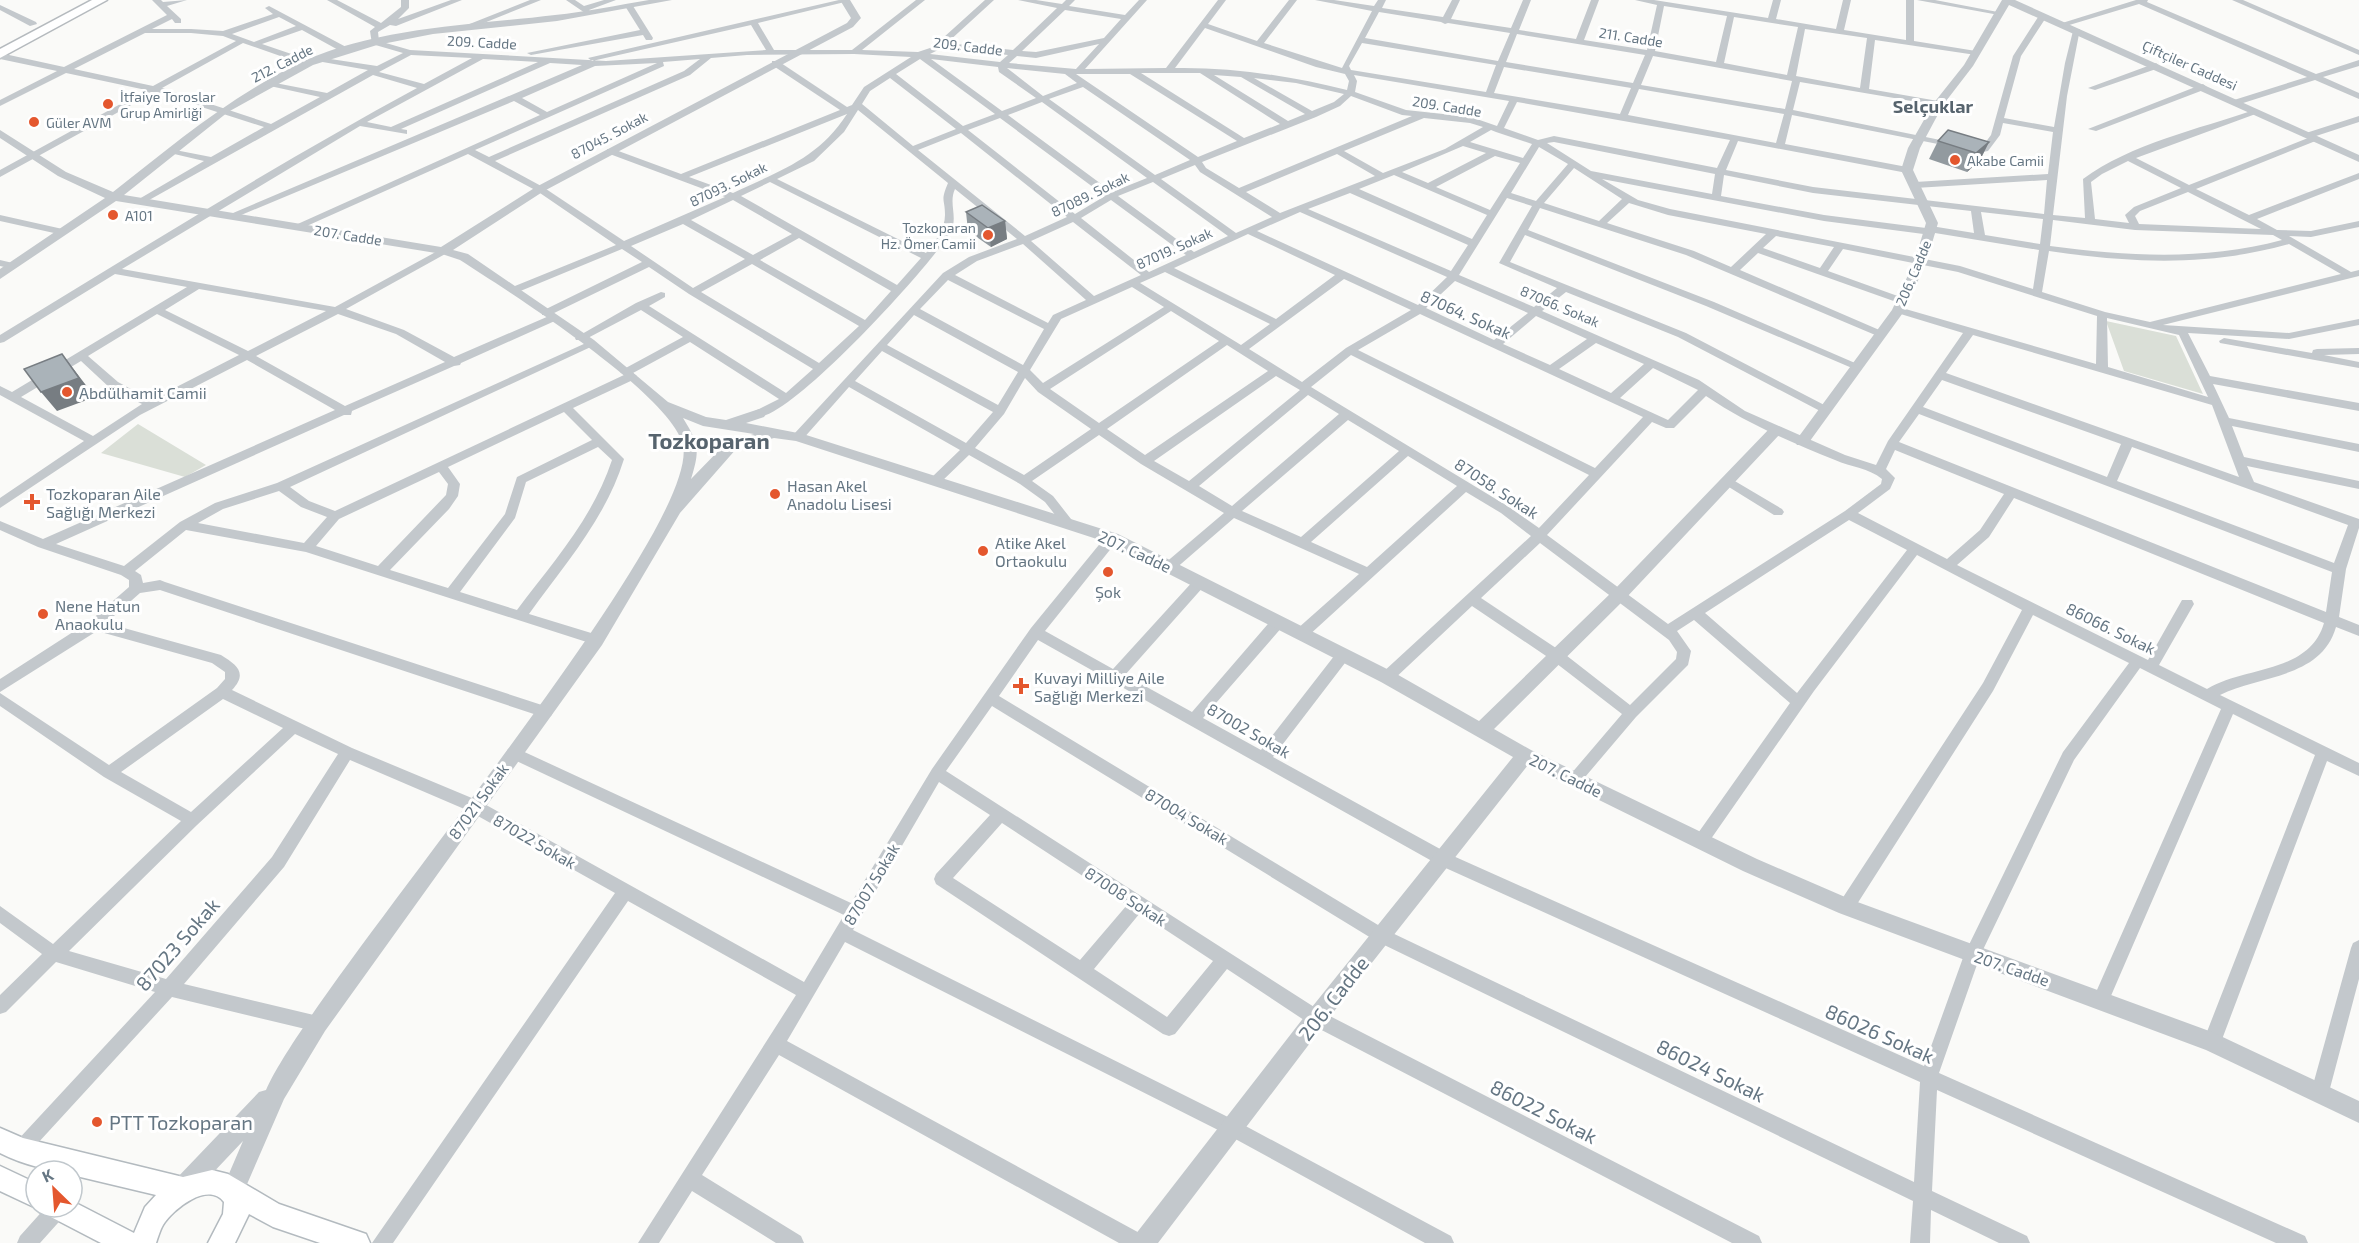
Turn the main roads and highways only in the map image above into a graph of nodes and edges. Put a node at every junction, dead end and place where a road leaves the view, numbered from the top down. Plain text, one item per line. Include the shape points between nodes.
1 (79, 0) edge
2 (101, 0) edge
3 (1, 41) edge
4 (0, 55) edge
5 (10, 1145) edge
6 (0, 1178) edge
7 (182, 1189) junction
8 (24, 1190) edge
9 (233, 1190) junction
10 (82, 1219) edge
11 (127, 1243) edge
12 (143, 1243) edge
13 (221, 1243) edge
14 (357, 1243) edge

1 - 3 main road
2 - 4 main road
5 - 7 main road
6 - 8 main road
7 - 9 main road via 212,1180
7 - 12 main road via 155,1213
9 - 13 main road via 238,1200 237,1214
9 - 14 main road via 273,1214
10 - 11 main road

